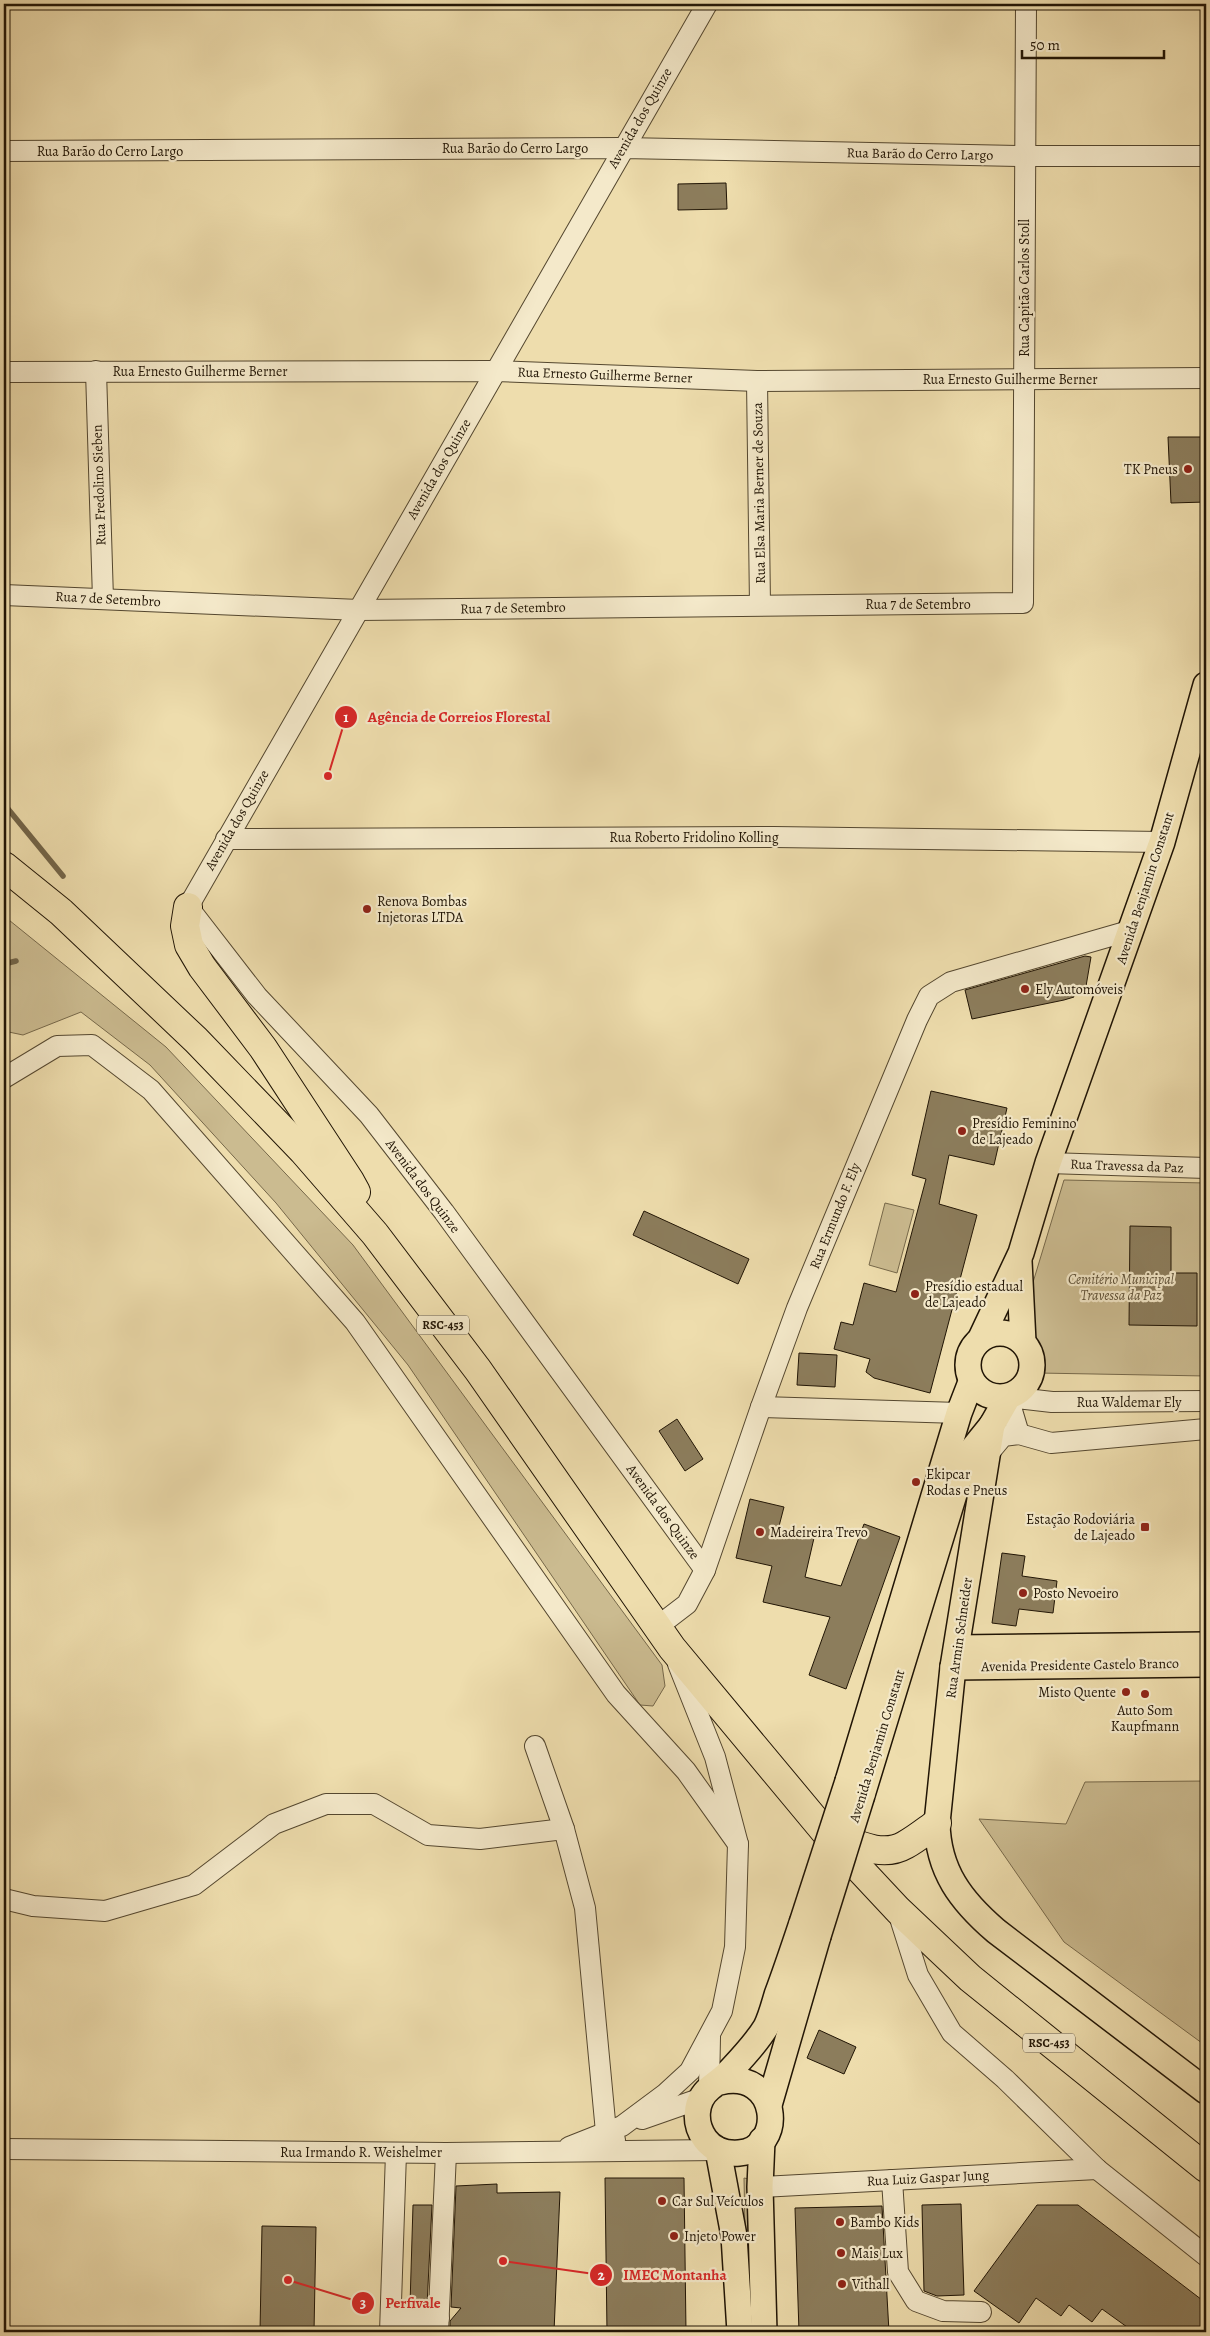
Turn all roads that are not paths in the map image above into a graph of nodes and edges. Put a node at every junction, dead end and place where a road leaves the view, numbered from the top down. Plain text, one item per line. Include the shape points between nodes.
1 (706, 4) edge
2 (1026, 4) edge
3 (623, 148) junction
4 (4, 151) edge
5 (1023, 156) junction
6 (1206, 156) edge
7 (96, 371) junction
8 (495, 371) junction
9 (4, 372) edge
10 (1025, 378) junction
11 (1206, 378) edge
12 (758, 381) junction
13 (4, 595) edge
14 (103, 599) junction
15 (1023, 603) joint
16 (760, 605) junction
17 (360, 610) junction
18 (1206, 685) edge
19 (1200, 725) edge
20 (226, 840) junction
21 (1162, 842) junction
22 (4, 866) edge
23 (188, 907) junction
24 (1132, 930) junction
25 (4, 1078) edge
26 (1048, 1163) junction
27 (1206, 1168) edge
28 (376, 1234) junction
29 (1019, 1258) junction
30 (982, 1338) junction
31 (1023, 1342) junction
32 (971, 1382) junction
33 (1008, 1397) junction
34 (1206, 1401) edge
35 (761, 1407) junction
36 (959, 1413) junction
37 (992, 1425) junction
38 (1206, 1429) edge
39 (1019, 1434) junction
40 (988, 1454) junction
41 (705, 1570) junction
42 (664, 1638) junction
43 (1206, 1645) edge
44 (955, 1657) junction
45 (1206, 1664) edge
46 (536, 1746) dead end
47 (855, 1788) junction
48 (937, 1823) junction
49 (564, 1829) junction
50 (826, 1833) junction
51 (738, 1844) junction
52 (4, 1899) edge
53 (898, 1910) junction
54 (810, 1929) junction
55 (710, 2035) junction
56 (710, 2089) junction
57 (1206, 2091) edge
58 (769, 2105) junction
59 (614, 2129) junction
60 (762, 2140) junction
61 (4, 2149) edge
62 (718, 2150) junction
63 (558, 2151) junction
64 (628, 2151) junction
65 (396, 2153) junction
66 (446, 2153) junction
67 (1206, 2168) edge
68 (1097, 2169) junction
69 (892, 2180) junction
70 (760, 2187) junction
71 (761, 2233) junction
72 (734, 2236) junction
73 (1206, 2256) edge
74 (982, 2312) dead end
75 (391, 2325) edge
76 (438, 2325) edge
77 (740, 2332) edge
78 (764, 2332) edge

1 - 3 street, Avenida dos Quinze
2 - 5 street, Rua Capitão Carlos Stoll
3 - 4 street, Rua Barão do Cerro Largo
3 - 5 street, Rua Barão do Cerro Largo
3 - 8 street, Avenida dos Quinze
5 - 6 street, Rua Barão do Cerro Largo
5 - 10 street, Rua Capitão Carlos Stoll
7 - 8 street, Rua Ernesto Guilherme Berner
7 - 9 street, Rua Ernesto Guilherme Berner
7 - 14 street, Rua Fredolino Sieben
8 - 12 street, Rua Ernesto Guilherme Berner
8 - 17 street, Avenida dos Quinze
10 - 11 street, Rua Ernesto Guilherme Berner
10 - 12 street, Rua Ernesto Guilherme Berner
10 - 15 street, Rua Capitão Carlos Stoll
12 - 16 street, Rua Elsa Maria Berner de Souza
13 - 14 street, Rua 7 de Setembro
14 - 17 street, Rua 7 de Setembro
15 - 16 street, Rua 7 de Setembro
16 - 17 street, Rua 7 de Setembro
17 - 20 street, Avenida dos Quinze
18 - 19 main road, Avenida Benjamin Constant
19 - 21 main road, Avenida Benjamin Constant
20 - 21 street, Rua Roberto Fridolino Kolling via 774,837
20 - 23 street, Avenida dos Quinze
21 - 24 main road, Avenida Benjamin Constant
22 - 28 highway, RSC-453 via 61,912 196,1040 303,1151
23 - 28 highway via 185,926 188,945 263,1048 350,1180
23 - 41 street, Avenida dos Quinze via 257,996 375,1122
24 - 26 main road, Avenida Benjamin Constant
24 - 35 street, Rua Ermundo F. Ely via 951,982 929,996 916,1020 797,1308
25 - 51 street via 57,1046 92,1045 151,1090 355,1322 616,1694 686,1771
26 - 27 street, Rua Travessa da Paz
26 - 29 main road, Avenida Benjamin Constant
28 - 42 highway, RSC-453 via 478,1370
29 - 30 main road, Avenida Benjamin Constant
29 - 31 main road, Avenida Benjamin Constant
30 - 31 main road via 998,1332 1016,1336
30 - 32 main road via 973,1346 968,1358
31 - 33 main road via 1030,1353 1032,1367 1029,1380
32 - 33 main road via 991,1397
32 - 36 main road, Avenida Benjamin Constant
33 - 34 street, Rua Waldemar Ely via 1052,1402
33 - 37 main road, Avenida Benjamin Constant
33 - 39 street
35 - 36 street
35 - 41 street, Rua Ermundo F. Ely
36 - 47 main road, Avenida Benjamin Constant
37 - 40 main road, Rua Armin Schneider
37 - 47 main road, Avenida Benjamin Constant via 971,1451 959,1478
38 - 39 street via 1051,1443
39 - 40 street via 1003,1436
40 - 44 main road, Rua Armin Schneider
41 - 42 street, Rua Ermundo F. Ely
42 - 50 highway, RSC-453
42 - 51 street via 715,1757
43 - 44 main road, Avenida Presidente Castelo Branco
44 - 45 main road, Avenida Presidente Castelo Branco
44 - 48 main road, Rua Armin Schneider
46 - 49 street
47 - 54 main road, Avenida Benjamin Constant, bridge
48 - 50 highway via 904,1846 877,1851
48 - 57 main road, Rua Armin Schneider via 947,1874 973,1911
49 - 52 street via 480,1839 428,1835 374,1804 326,1804 274,1824 194,1885 105,1911 33,1906
49 - 59 street via 584,1908
50 - 53 highway, RSC-453
51 - 55 street via 735,1947 722,2011
53 - 67 highway, RSC-453 via 970,1978
53 - 68 street via 918,1975 952,2033 1005,2079
54 - 56 main road, Avenida Benjamin Constant via 766,2026 748,2052
54 - 58 main road, Avenida Benjamin Constant
55 - 56 street
55 - 59 street via 690,2070 665,2094
56 - 58 main road via 731,2079 744,2080 764,2094
56 - 59 street
56 - 62 main road via 697,2109 697,2122 708,2143
58 - 60 main road via 771,2117
59 - 63 street
59 - 64 street
60 - 62 main road via 742,2152
60 - 70 main road
61 - 65 street, Rua Irmando R. Weishelmer
62 - 64 street, Rua Irmando R. Weishelmer
62 - 72 main road
63 - 64 street, Rua Irmando R. Weishelmer
63 - 66 street, Rua Irmando R. Weishelmer
65 - 66 street, Rua Irmando R. Weishelmer
65 - 75 street
66 - 76 street
68 - 69 street, Rua Luiz Gaspar Jung
68 - 73 street
69 - 70 street, Rua Luiz Gaspar Jung
69 - 74 street via 898,2272 916,2301 944,2311
70 - 71 main road
71 - 72 main road
71 - 78 main road
72 - 77 main road
75 - 76 street

